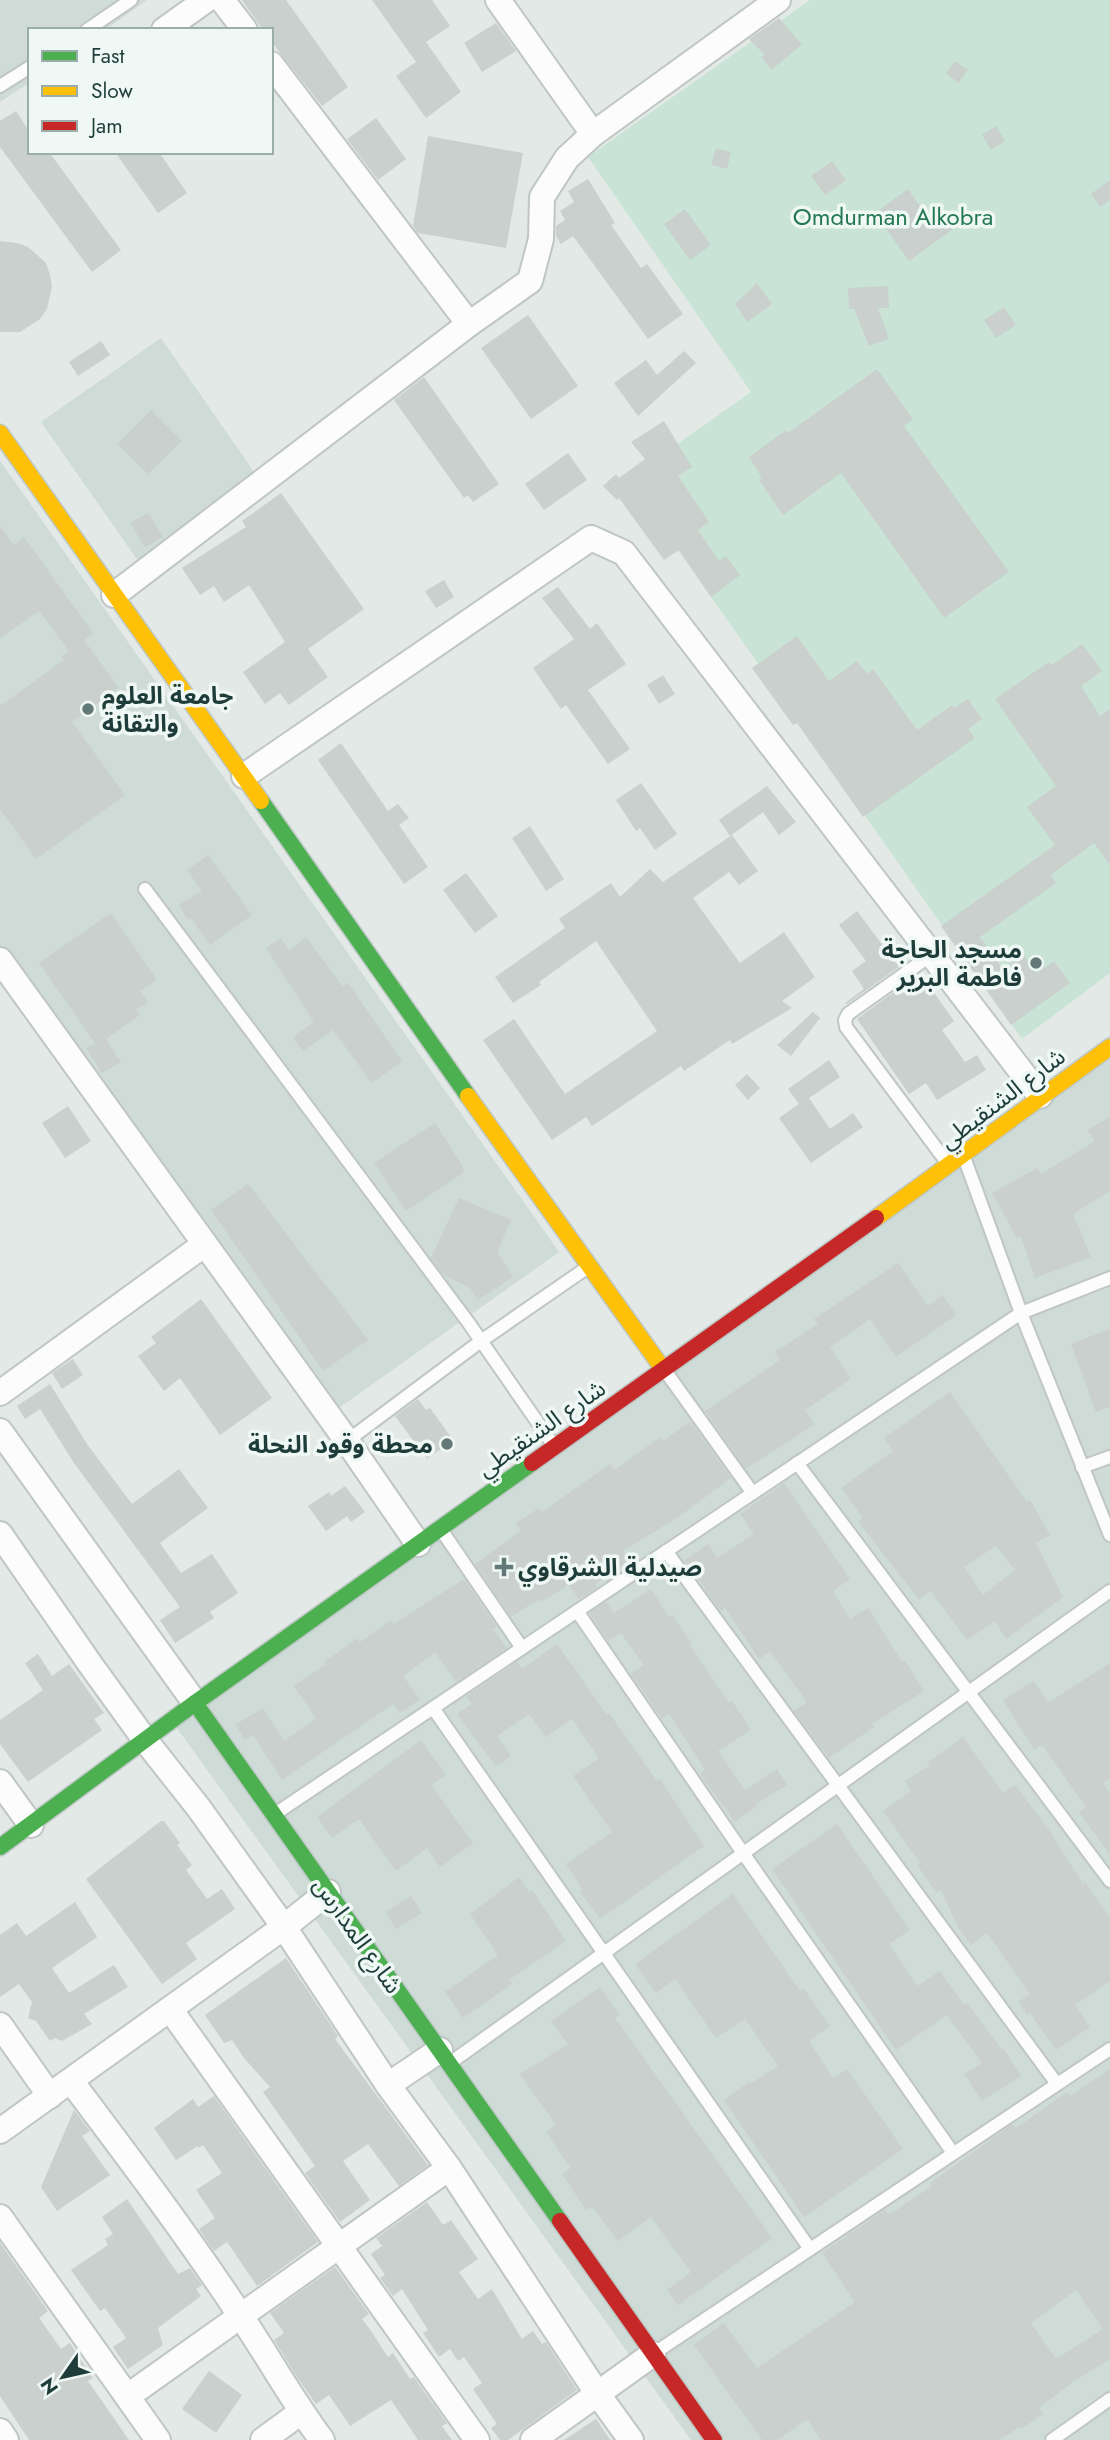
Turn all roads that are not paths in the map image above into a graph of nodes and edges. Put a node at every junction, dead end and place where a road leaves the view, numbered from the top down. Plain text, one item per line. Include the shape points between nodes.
1 (131, 0) edge
2 (206, 0) edge
3 (222, 0) edge
4 (498, 0) edge
5 (778, 0) edge
6 (90, 28) edge
7 (167, 28) edge
8 (243, 28) edge
9 (273, 67) edge
10 (28, 68) edge
11 (0, 86) edge
12 (593, 134) junction
13 (469, 324) junction
14 (0, 433) edge
15 (114, 595) junction
16 (244, 776) junction
17 (145, 889) dead end
18 (931, 955) junction
19 (0, 960) edge
20 (1110, 1047) edge
21 (1040, 1096) junction
22 (963, 1155) junction
23 (949, 1167) junction
24 (205, 1244) junction
25 (589, 1267) junction
26 (1110, 1278) edge
27 (1021, 1313) junction
28 (481, 1341) junction
29 (663, 1369) junction
30 (0, 1393) edge
31 (0, 1431) edge
32 (347, 1441) junction
33 (554, 1446) junction
34 (1110, 1457) edge
35 (797, 1464) junction
36 (1082, 1467) junction
37 (752, 1492) junction
38 (440, 1528) junction
39 (0, 1534) edge
40 (1110, 1535) edge
41 (418, 1544) junction
42 (666, 1552) junction
43 (1110, 1591) edge
44 (577, 1611) junction
45 (522, 1648) junction
46 (969, 1692) junction
47 (195, 1703) junction
48 (433, 1708) junction
49 (145, 1740) junction
50 (0, 1782) edge
51 (837, 1786) junction
52 (274, 1815) junction
53 (31, 1825) junction
54 (0, 1847) edge
55 (743, 1853) junction
56 (1110, 1881) edge
57 (328, 1892) junction
58 (284, 1927) junction
59 (605, 1952) junction
60 (170, 2009) junction
61 (0, 2025) edge
62 (1110, 2049) edge
63 (444, 2057) junction
64 (71, 2081) junction
65 (1057, 2084) junction
66 (388, 2085) junction
67 (50, 2096) junction
68 (0, 2132) edge
69 (953, 2153) junction
70 (449, 2168) junction
71 (0, 2217) edge
72 (339, 2246) junction
73 (810, 2249) junction
74 (241, 2315) junction
75 (653, 2354) junction
76 (597, 2393) junction
77 (128, 2396) junction
78 (1110, 2399) edge
79 (301, 2412) junction
80 (0, 2431) edge
81 (6, 2440) edge
82 (158, 2440) edge
83 (263, 2440) edge
84 (322, 2440) edge
85 (477, 2440) edge
86 (533, 2440) edge
87 (632, 2440) edge
88 (714, 2440) edge
89 (1052, 2440) edge

1 - 6 lane
2 - 7 street
3 - 8 street
4 - 12 street
5 - 12 street
9 - 13 street
10 - 11 lane
12 - 13 street via 567,158 542,197 541,239 530,281
13 - 15 street
14 - 15 street
15 - 16 street
16 - 18 street via 591,538 624,553
16 - 25 street
17 - 28 lane
18 - 21 street
18 - 23 lane via 845,1020
19 - 24 street
20 - 21 street, شارع الشنقيطي
21 - 22 street, شارع الشنقيطي
22 - 23 street, شارع الشنقيطي
22 - 27 lane
23 - 29 street, شارع الشنقيطي
24 - 30 street
24 - 32 street
25 - 28 lane
25 - 29 street
26 - 27 lane
27 - 35 lane
27 - 36 lane
28 - 32 lane
28 - 33 lane
29 - 33 street, شارع الشنقيطي
29 - 37 lane
31 - 47 street, شارع المدارس
32 - 41 street
33 - 38 street, شارع الشنقيطي
34 - 36 lane
35 - 37 lane
35 - 46 lane
36 - 40 lane
37 - 42 lane
38 - 41 street, شارع الشنقيطي
38 - 45 lane
39 - 49 street
41 - 47 street, شارع الشنقيطي
42 - 44 lane
42 - 51 lane
43 - 46 lane
44 - 45 lane
44 - 55 lane
45 - 48 lane
46 - 51 lane
46 - 56 lane
47 - 49 street, شارع الشنقيطي
47 - 52 street, شارع المدارس
48 - 52 lane
48 - 59 lane
49 - 53 street, شارع الشنقيطي
49 - 58 street
50 - 53 street
51 - 55 lane
51 - 65 lane
52 - 57 street, شارع المدارس
53 - 54 street, شارع الشنقيطي
55 - 59 lane
55 - 69 lane
57 - 58 street
57 - 63 street, شارع المدارس
58 - 60 street
58 - 66 street
59 - 63 lane
59 - 73 lane
60 - 64 street
60 - 72 street
61 - 67 street
62 - 65 lane
63 - 66 street
63 - 75 street, شارع المدارس
64 - 67 street
64 - 74 street
65 - 69 lane
66 - 70 street
67 - 68 street
69 - 73 lane
70 - 72 street
70 - 76 street
71 - 77 street
72 - 74 street
72 - 85 street
73 - 75 lane
74 - 77 street
74 - 79 street
75 - 76 street
75 - 88 street, شارع المدارس
76 - 86 street
76 - 87 street
77 - 82 street
78 - 89 lane
79 - 83 street
79 - 84 street
80 - 81 street

